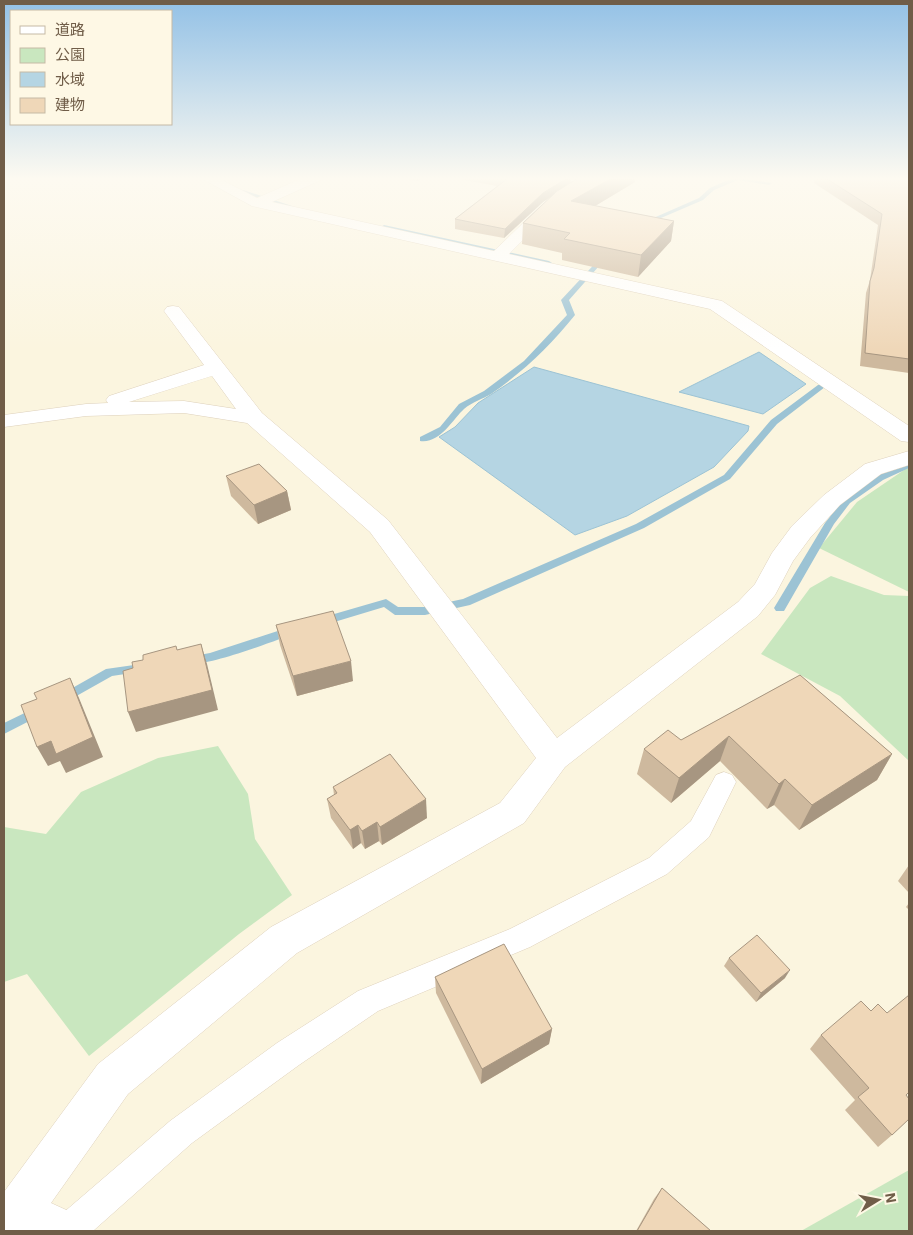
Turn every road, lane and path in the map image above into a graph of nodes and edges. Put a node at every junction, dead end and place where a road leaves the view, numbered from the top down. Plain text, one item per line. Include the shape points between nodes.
1 (404, 235) edge
2 (520, 235) edge
3 (499, 255) junction
4 (173, 311) dead end
5 (214, 368) junction
6 (86, 410) junction
7 (254, 418) junction
8 (4, 421) edge
9 (909, 436) edge
10 (909, 458) edge
11 (554, 758) junction
12 (724, 782) dead end
13 (11, 1217) edge
14 (58, 1231) edge
15 (68, 1231) edge

1 - 3 street
2 - 3 street
3 - 9 street via 716,305
4 - 5 street
5 - 6 street
5 - 7 street
6 - 7 street via 184,407
6 - 8 street
7 - 11 street via 379,526
10 - 11 street via 873,469 832,500 801,532 781,559 766,589 748,609
11 - 13 street via 512,813 284,940 113,1079
12 - 15 lane via 700,829 658,866 520,938 368,1001 181,1132
13 - 14 street

